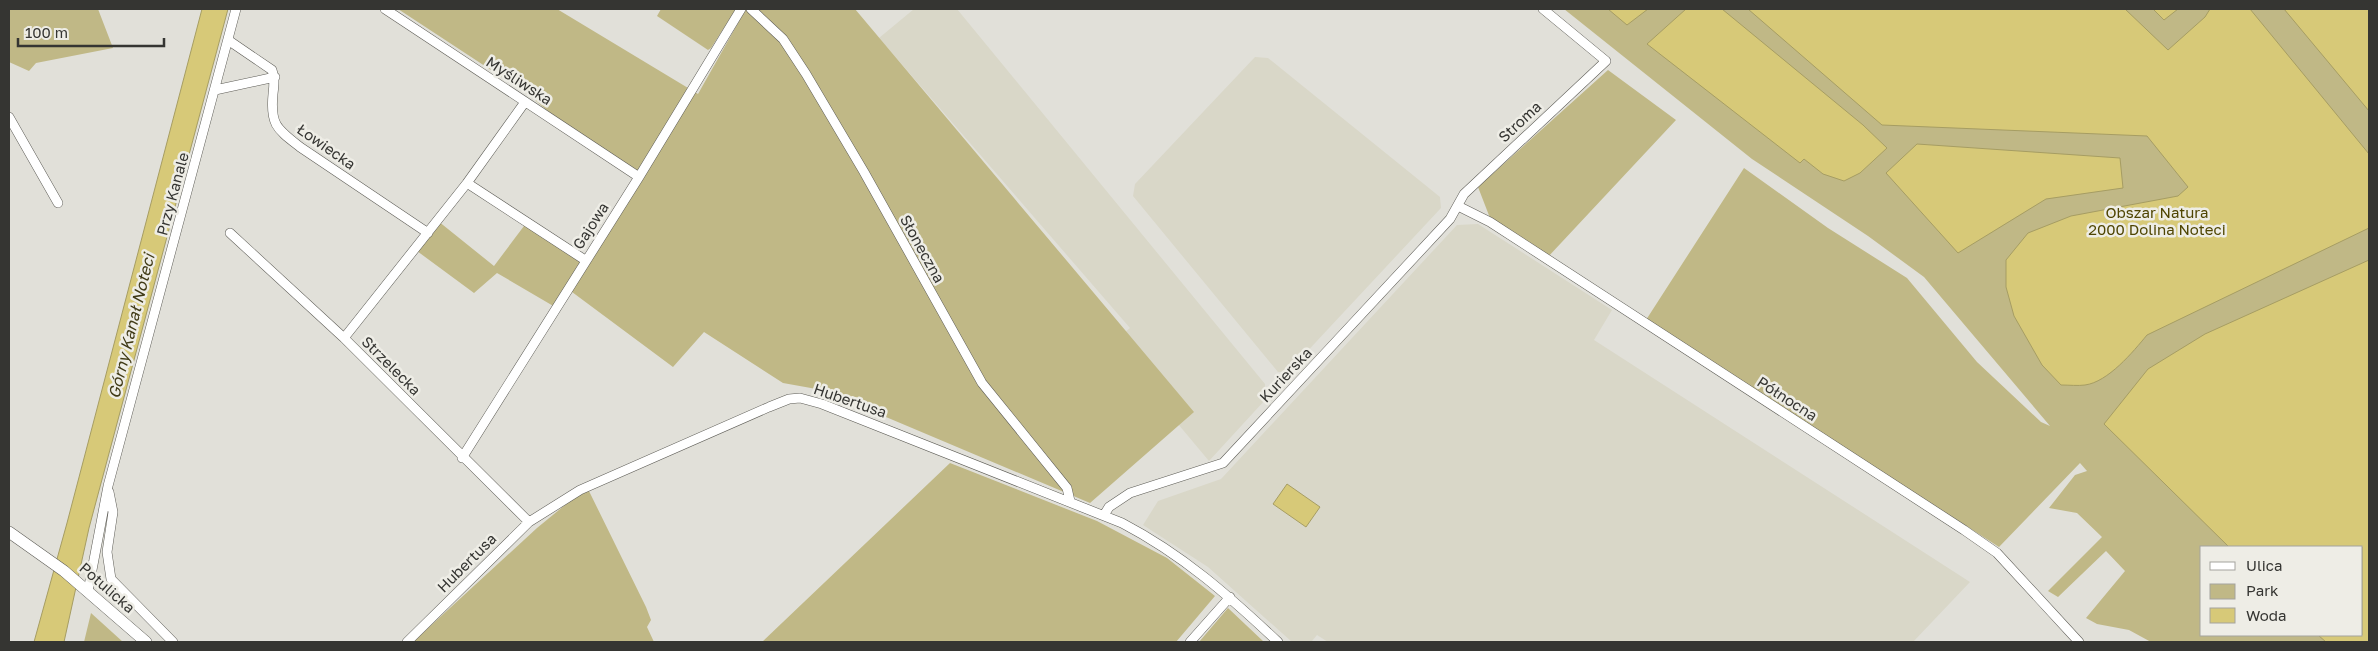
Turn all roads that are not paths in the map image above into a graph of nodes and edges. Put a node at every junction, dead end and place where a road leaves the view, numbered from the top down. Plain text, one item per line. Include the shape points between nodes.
1 (236, 9) edge
2 (385, 9) edge
3 (741, 9) edge
4 (751, 9) edge
5 (1543, 9) edge
6 (228, 40) junction
7 (274, 76) junction
8 (215, 90) junction
9 (525, 102) junction
10 (9, 117) edge
11 (639, 177) junction
12 (467, 183) junction
13 (58, 203) dead end
14 (1458, 206) junction
15 (230, 232) dead end
16 (428, 233) junction
17 (586, 260) junction
18 (344, 338) junction
19 (462, 458) junction
20 (108, 486) junction
21 (1070, 501) junction
22 (1104, 515) junction
23 (529, 522) junction
24 (9, 532) edge
25 (84, 588) junction
26 (1230, 597) junction
27 (146, 642) edge
28 (173, 642) edge
29 (406, 642) edge
30 (1190, 642) edge
31 (1278, 642) edge
32 (2079, 642) edge

1 - 6 street, Przy Kanale
2 - 9 street, Myśliwska
3 - 11 street, Gajowa
4 - 21 street, Słoneczna via 783,39 864,172 982,383 1067,488
5 - 14 street, Stroma via 1606,61 1464,194
6 - 7 street via 272,70
6 - 8 street, Przy Kanale
7 - 8 street
7 - 16 street, Łowiecka via 271,113 281,132
8 - 20 street, Przy Kanale
9 - 11 street, Myśliwska
9 - 12 street
10 - 13 street
11 - 17 street, Gajowa
12 - 16 street
12 - 17 street
14 - 22 street, Kurierska via 1450,220 1223,463 1130,493 1109,507
14 - 32 street, Północna via 1490,222 1964,530 1997,554
15 - 18 street, Strzelecka
16 - 18 street
17 - 19 street, Gajowa
18 - 19 street, Strzelecka
19 - 23 street, Strzelecka
20 - 25 street, Przy Kanale
20 - 28 street via 113,512 107,552 111,579
21 - 22 street, Hubertusa
21 - 23 street, Hubertusa via 858,417 800,398 789,399 580,490
22 - 26 street, Hubertusa via 1171,552
23 - 29 street, Hubertusa
24 - 25 street, Potulicka
25 - 27 street, Potulicka
26 - 30 street
26 - 31 street, Hubertusa

